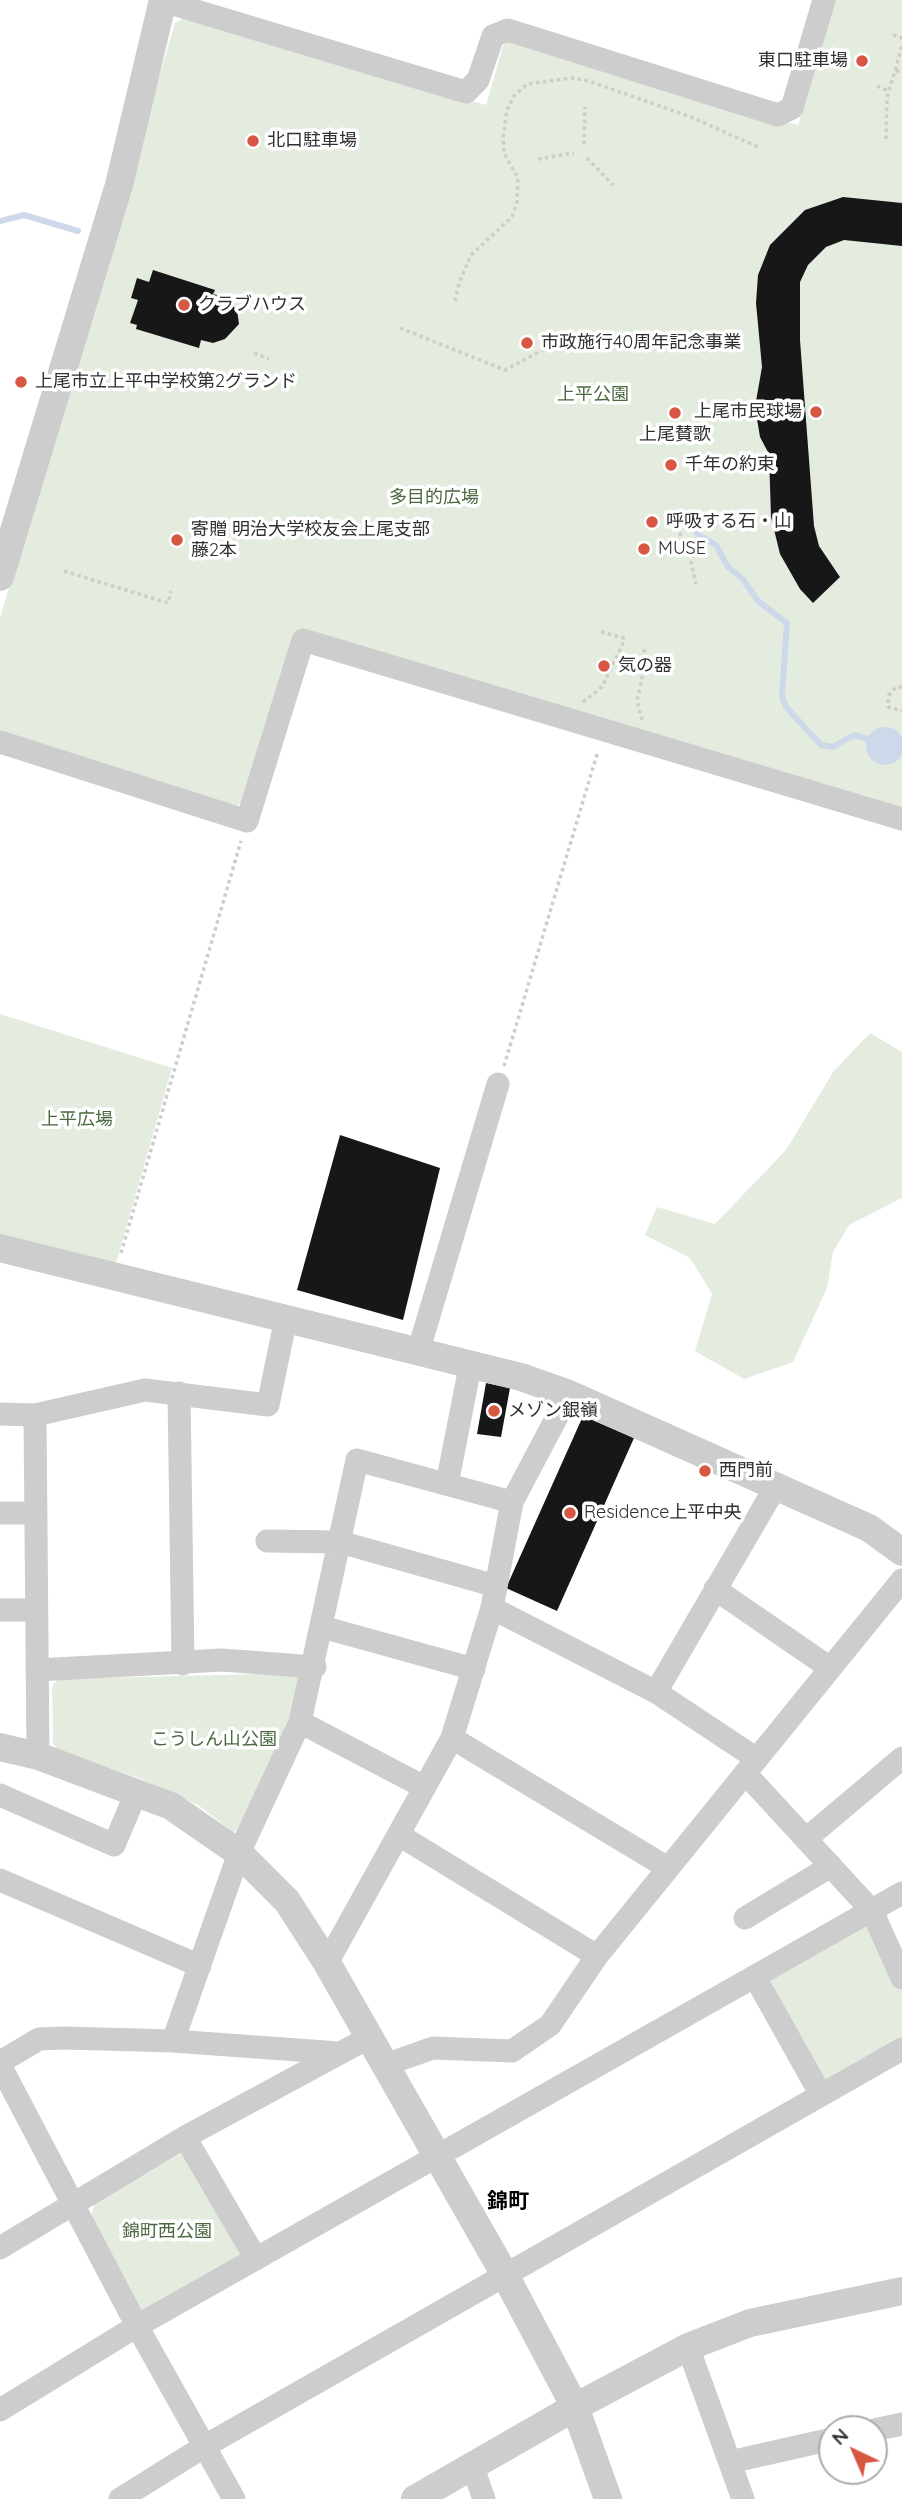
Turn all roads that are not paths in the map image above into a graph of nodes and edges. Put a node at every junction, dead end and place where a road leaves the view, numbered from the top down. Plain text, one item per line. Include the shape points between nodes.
1 (163, 0) edge
2 (824, 0) edge
3 (0, 578) edge
4 (0, 742) edge
5 (902, 819) edge
6 (498, 1084) road end
7 (0, 1248) edge
8 (286, 1318) junction
9 (419, 1349) junction
10 (471, 1362) junction
11 (179, 1393) junction
12 (569, 1394) junction
13 (0, 1415) edge
14 (35, 1415) junction
15 (447, 1484) junction
16 (776, 1486) junction
17 (512, 1502) junction
18 (0, 1513) edge
19 (36, 1513) junction
20 (267, 1541) dead end
21 (340, 1542) junction
22 (902, 1552) edge
23 (902, 1580) edge
24 (715, 1589) junction
25 (494, 1597) junction
26 (0, 1610) edge
27 (36, 1610) junction
28 (322, 1627) junction
29 (183, 1664) junction
30 (315, 1667) junction
31 (830, 1668) junction
32 (474, 1669) junction
33 (37, 1670) junction
34 (656, 1692) junction
35 (300, 1723) junction
36 (452, 1738) junction
37 (0, 1747) edge
38 (37, 1756) junction
39 (902, 1758) edge
40 (751, 1766) junction
41 (424, 1787) junction
42 (136, 1793) junction
43 (0, 1795) edge
44 (399, 1835) junction
45 (806, 1839) junction
46 (239, 1853) junction
47 (831, 1867) junction
48 (668, 1868) junction
49 (0, 1880) edge
50 (902, 1893) edge
51 (872, 1910) junction
52 (745, 1919) dead end
53 (597, 1956) junction
54 (327, 1963) junction
55 (200, 1966) junction
56 (755, 1977) junction
57 (902, 1978) edge
58 (370, 2037) junction
59 (173, 2041) junction
60 (902, 2049) edge
61 (339, 2053) junction
62 (0, 2064) edge
63 (385, 2065) junction
64 (821, 2095) junction
65 (185, 2137) junction
66 (438, 2157) junction
67 (72, 2202) junction
68 (0, 2248) edge
69 (256, 2259) junction
70 (505, 2275) junction
71 (902, 2291) edge
72 (137, 2326) junction
73 (688, 2347) junction
74 (575, 2407) junction
75 (0, 2410) edge
76 (818, 2442) edge
77 (205, 2446) junction
78 (730, 2462) junction
79 (472, 2465) junction
80 (120, 2499) edge
81 (234, 2499) edge
82 (415, 2499) edge
83 (484, 2499) edge
84 (608, 2499) edge
85 (743, 2499) edge

1 - 2 street via 466,92 478,80 493,36 508,30 778,115 792,108
1 - 3 street via 118,185
4 - 5 street via 247,821 303,640
6 - 9 street
7 - 8 street
8 - 9 street
8 - 11 street via 268,1405
9 - 10 street
10 - 12 street
10 - 15 street
11 - 14 street via 145,1390
11 - 29 street
12 - 16 street
12 - 17 street
13 - 14 street
14 - 19 street
15 - 17 street
15 - 21 street via 357,1460
16 - 22 street via 869,1528
16 - 24 street
17 - 25 street
18 - 19 street
19 - 27 street
20 - 21 street
21 - 25 street
21 - 28 street
23 - 31 street
24 - 31 street
24 - 34 street
25 - 32 street
25 - 34 street
26 - 27 street
27 - 33 street
28 - 30 street
28 - 32 street
29 - 30 street via 222,1660
29 - 33 street
30 - 35 street
31 - 40 street
32 - 36 street
33 - 38 street
34 - 40 street
35 - 41 street
35 - 46 street
36 - 41 street
36 - 48 street
37 - 38 street
38 - 42 street
39 - 45 street
40 - 45 street
40 - 48 street
41 - 44 street
42 - 43 street via 114,1845
42 - 46 street via 171,1806
44 - 53 street
44 - 54 street
45 - 47 street
46 - 54 street via 287,1901
46 - 55 street
47 - 51 street
47 - 52 street
48 - 53 street
49 - 55 street
50 - 51 street
51 - 56 street
51 - 57 street
53 - 63 street via 550,2025 512,2051 433,2048
54 - 58 street
55 - 59 street
56 - 64 street
56 - 66 street
58 - 61 street
58 - 63 street
59 - 61 street
59 - 62 street via 39,2039
60 - 64 street
61 - 65 street
62 - 67 street
63 - 66 street
64 - 70 street
65 - 67 street
65 - 69 street
66 - 69 street
66 - 70 street
67 - 68 street
67 - 72 street
69 - 72 street
70 - 74 street
70 - 77 street
71 - 73 street via 750,2323
72 - 75 street
72 - 77 street
73 - 74 street
73 - 78 street
74 - 79 street
74 - 84 street
76 - 78 street
77 - 80 street
77 - 81 street
78 - 85 street
79 - 82 street
79 - 83 street

